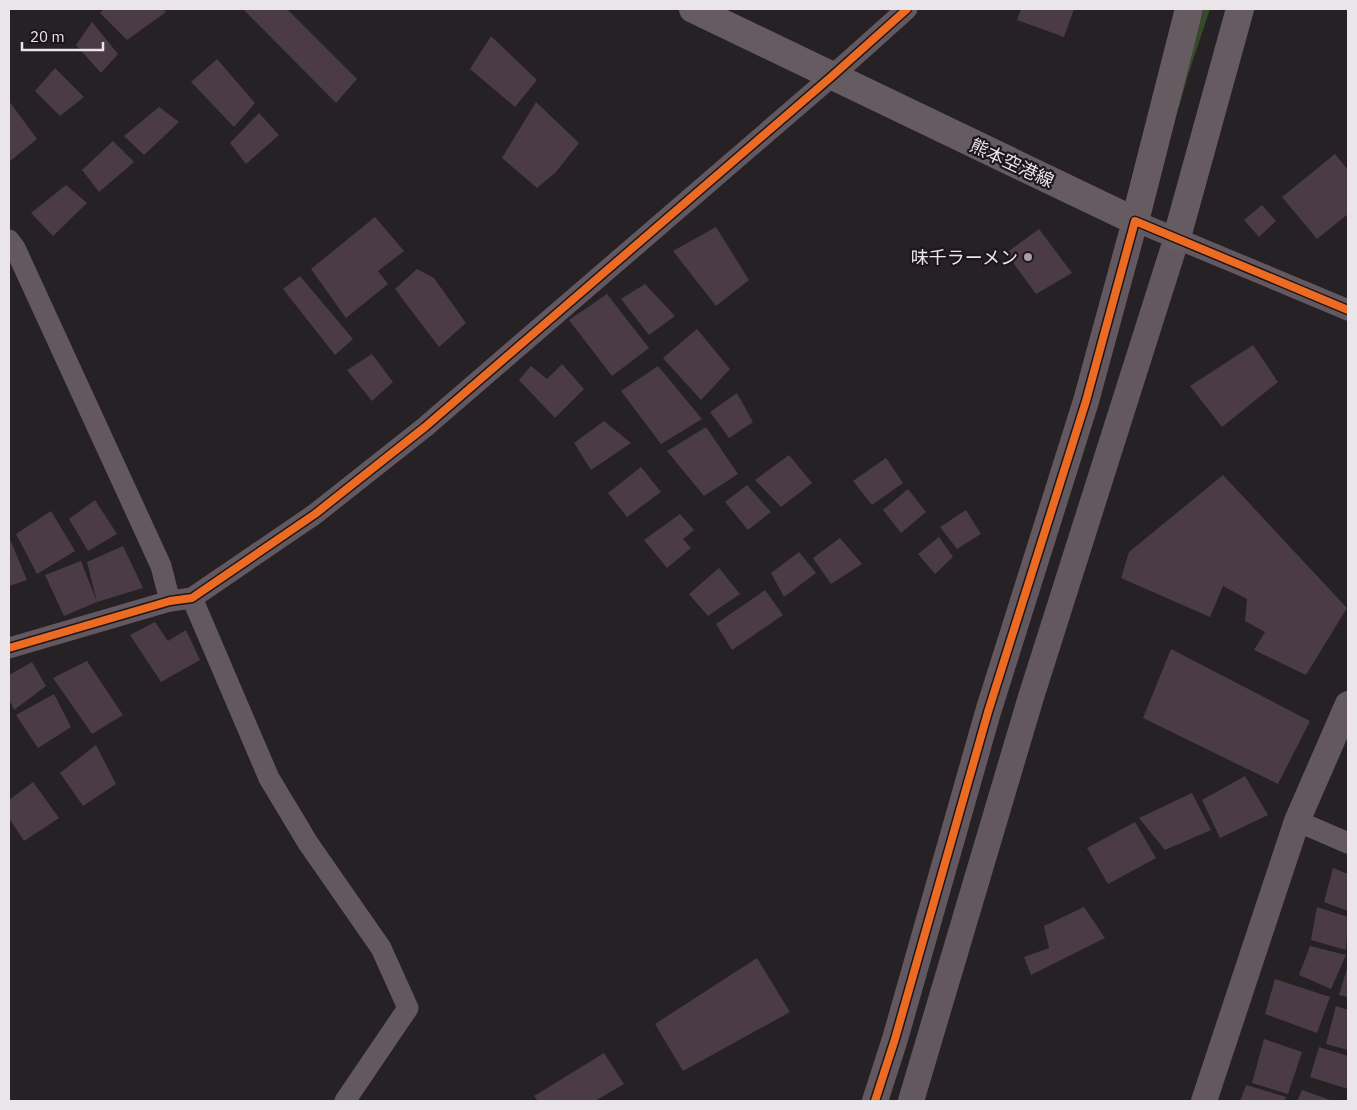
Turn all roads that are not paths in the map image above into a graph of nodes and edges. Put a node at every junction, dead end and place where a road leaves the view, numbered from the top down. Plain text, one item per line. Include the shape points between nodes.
1 (692, 9) edge
2 (907, 9) edge
3 (1189, 9) edge
4 (1240, 9) edge
5 (831, 77) junction
6 (1135, 221) junction
7 (1178, 237) junction
8 (9, 240) edge
9 (1348, 310) edge
10 (192, 598) junction
11 (170, 601) junction
12 (9, 648) edge
13 (1348, 704) edge
14 (1297, 821) junction
15 (1348, 843) edge
16 (344, 1101) edge
17 (875, 1101) edge
18 (911, 1101) edge
19 (1204, 1101) edge

1 - 5 main road, 熊本空港線
2 - 5 street
3 - 6 main road
4 - 7 main road
5 - 6 main road, 熊本空港線
5 - 10 street via 426,427 315,514
6 - 7 street
6 - 17 street via 1086,401 988,712
7 - 9 street
7 - 18 street via 1031,697
8 - 11 street via 161,566
10 - 11 street
10 - 16 street via 269,778 308,843 381,948 408,1008
11 - 12 street
13 - 14 street
14 - 15 street
14 - 19 street

